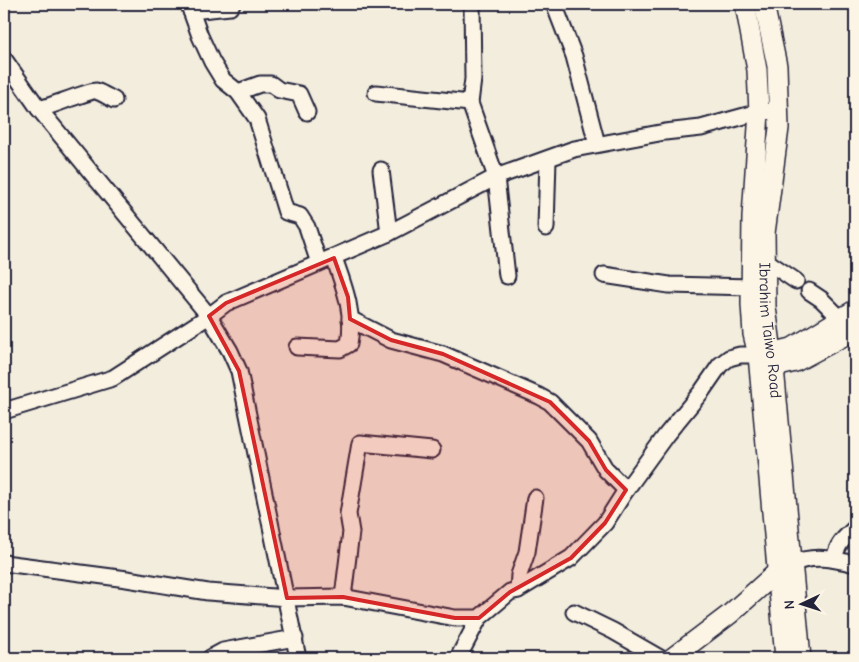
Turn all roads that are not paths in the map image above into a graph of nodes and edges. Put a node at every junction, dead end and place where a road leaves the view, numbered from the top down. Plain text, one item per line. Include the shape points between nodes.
1 (232, 4) edge
2 (472, 4) edge
3 (554, 4) edge
4 (744, 4) edge
5 (764, 4) edge
6 (191, 8) edge
7 (4, 59) edge
8 (238, 92) junction
9 (376, 93) dead end
10 (114, 100) dead end
11 (470, 103) junction
12 (40, 109) junction
13 (779, 111) junction
14 (307, 112) dead end
15 (759, 112) junction
16 (597, 144) junction
17 (548, 159) junction
18 (381, 170) dead end
19 (496, 177) junction
20 (546, 228) dead end
21 (389, 233) junction
22 (334, 258) junction
23 (765, 260) junction
24 (319, 263) junction
25 (604, 275) dead end
26 (507, 276) dead end
27 (796, 281) dead end
28 (752, 287) junction
29 (809, 291) dead end
30 (766, 307) junction
31 (209, 316) junction
32 (852, 317) edge
33 (350, 320) junction
34 (804, 342) junction
35 (297, 347) dead end
36 (766, 361) junction
37 (795, 362) junction
38 (776, 399) junction
39 (4, 411) edge
40 (432, 450) dead end
41 (626, 490) junction
42 (535, 498) dead end
43 (855, 528) edge
44 (834, 559) junction
45 (4, 563) edge
46 (855, 564) edge
47 (785, 577) junction
48 (518, 590) junction
49 (343, 597) junction
50 (287, 598) junction
51 (574, 612) dead end
52 (479, 618) junction
53 (294, 638) junction
54 (210, 658) edge
55 (298, 658) edge
56 (458, 658) edge
57 (660, 658) edge
58 (672, 658) edge
59 (785, 658) edge
60 (801, 658) edge

1 - 6 street via 230,7
2 - 11 street via 473,79
3 - 16 street via 574,56
4 - 15 main road, Ibrahim Taiwo Road via 757,70
5 - 13 main road, Ibrahim Taiwo Road via 777,66
6 - 8 street via 212,62 223,80
7 - 12 street
8 - 14 street via 260,84 271,84 279,90 298,94
8 - 24 street via 257,119 286,212 300,216
9 - 11 street
10 - 12 street via 94,90
11 - 19 street
12 - 31 street
13 - 15 street
13 - 23 main road, Ibrahim Taiwo Road via 765,233
15 - 16 street via 701,128
15 - 28 main road, Ibrahim Taiwo Road via 752,217
16 - 17 street
17 - 19 street
17 - 20 street
18 - 21 street
19 - 21 street
19 - 26 street
21 - 22 street
22 - 24 street
22 - 33 street via 348,298
23 - 27 street
23 - 30 main road, Ibrahim Taiwo Road
24 - 31 street via 226,303
25 - 28 street via 669,285
28 - 36 main road, Ibrahim Taiwo Road via 753,334
29 - 32 street
30 - 34 main road via 778,336 795,344
30 - 36 main road, Ibrahim Taiwo Road
31 - 39 street via 113,378
31 - 50 street via 239,371
32 - 34 main road
32 - 37 main road
33 - 35 street via 349,344 340,348
33 - 41 street via 391,340 443,354 550,402 589,441 606,470
34 - 36 main road
36 - 37 main road
36 - 38 main road, Ibrahim Taiwo Road
36 - 41 street via 740,355 720,365
36 - 47 main road, Ibrahim Taiwo Road
37 - 38 main road via 784,374
38 - 47 main road, Ibrahim Taiwo Road
40 - 49 street via 360,443 348,514 350,532
41 - 48 street via 605,523 571,558
42 - 48 street
43 - 44 street via 844,538
44 - 46 street
44 - 47 street via 807,559
45 - 50 street via 208,592
47 - 58 main road
47 - 59 main road, Ibrahim Taiwo Road
47 - 60 main road, Ibrahim Taiwo Road
48 - 52 street via 510,592
49 - 50 street
49 - 52 street via 455,618
50 - 53 street
51 - 57 street
52 - 56 street
53 - 54 street via 223,651
53 - 55 street

